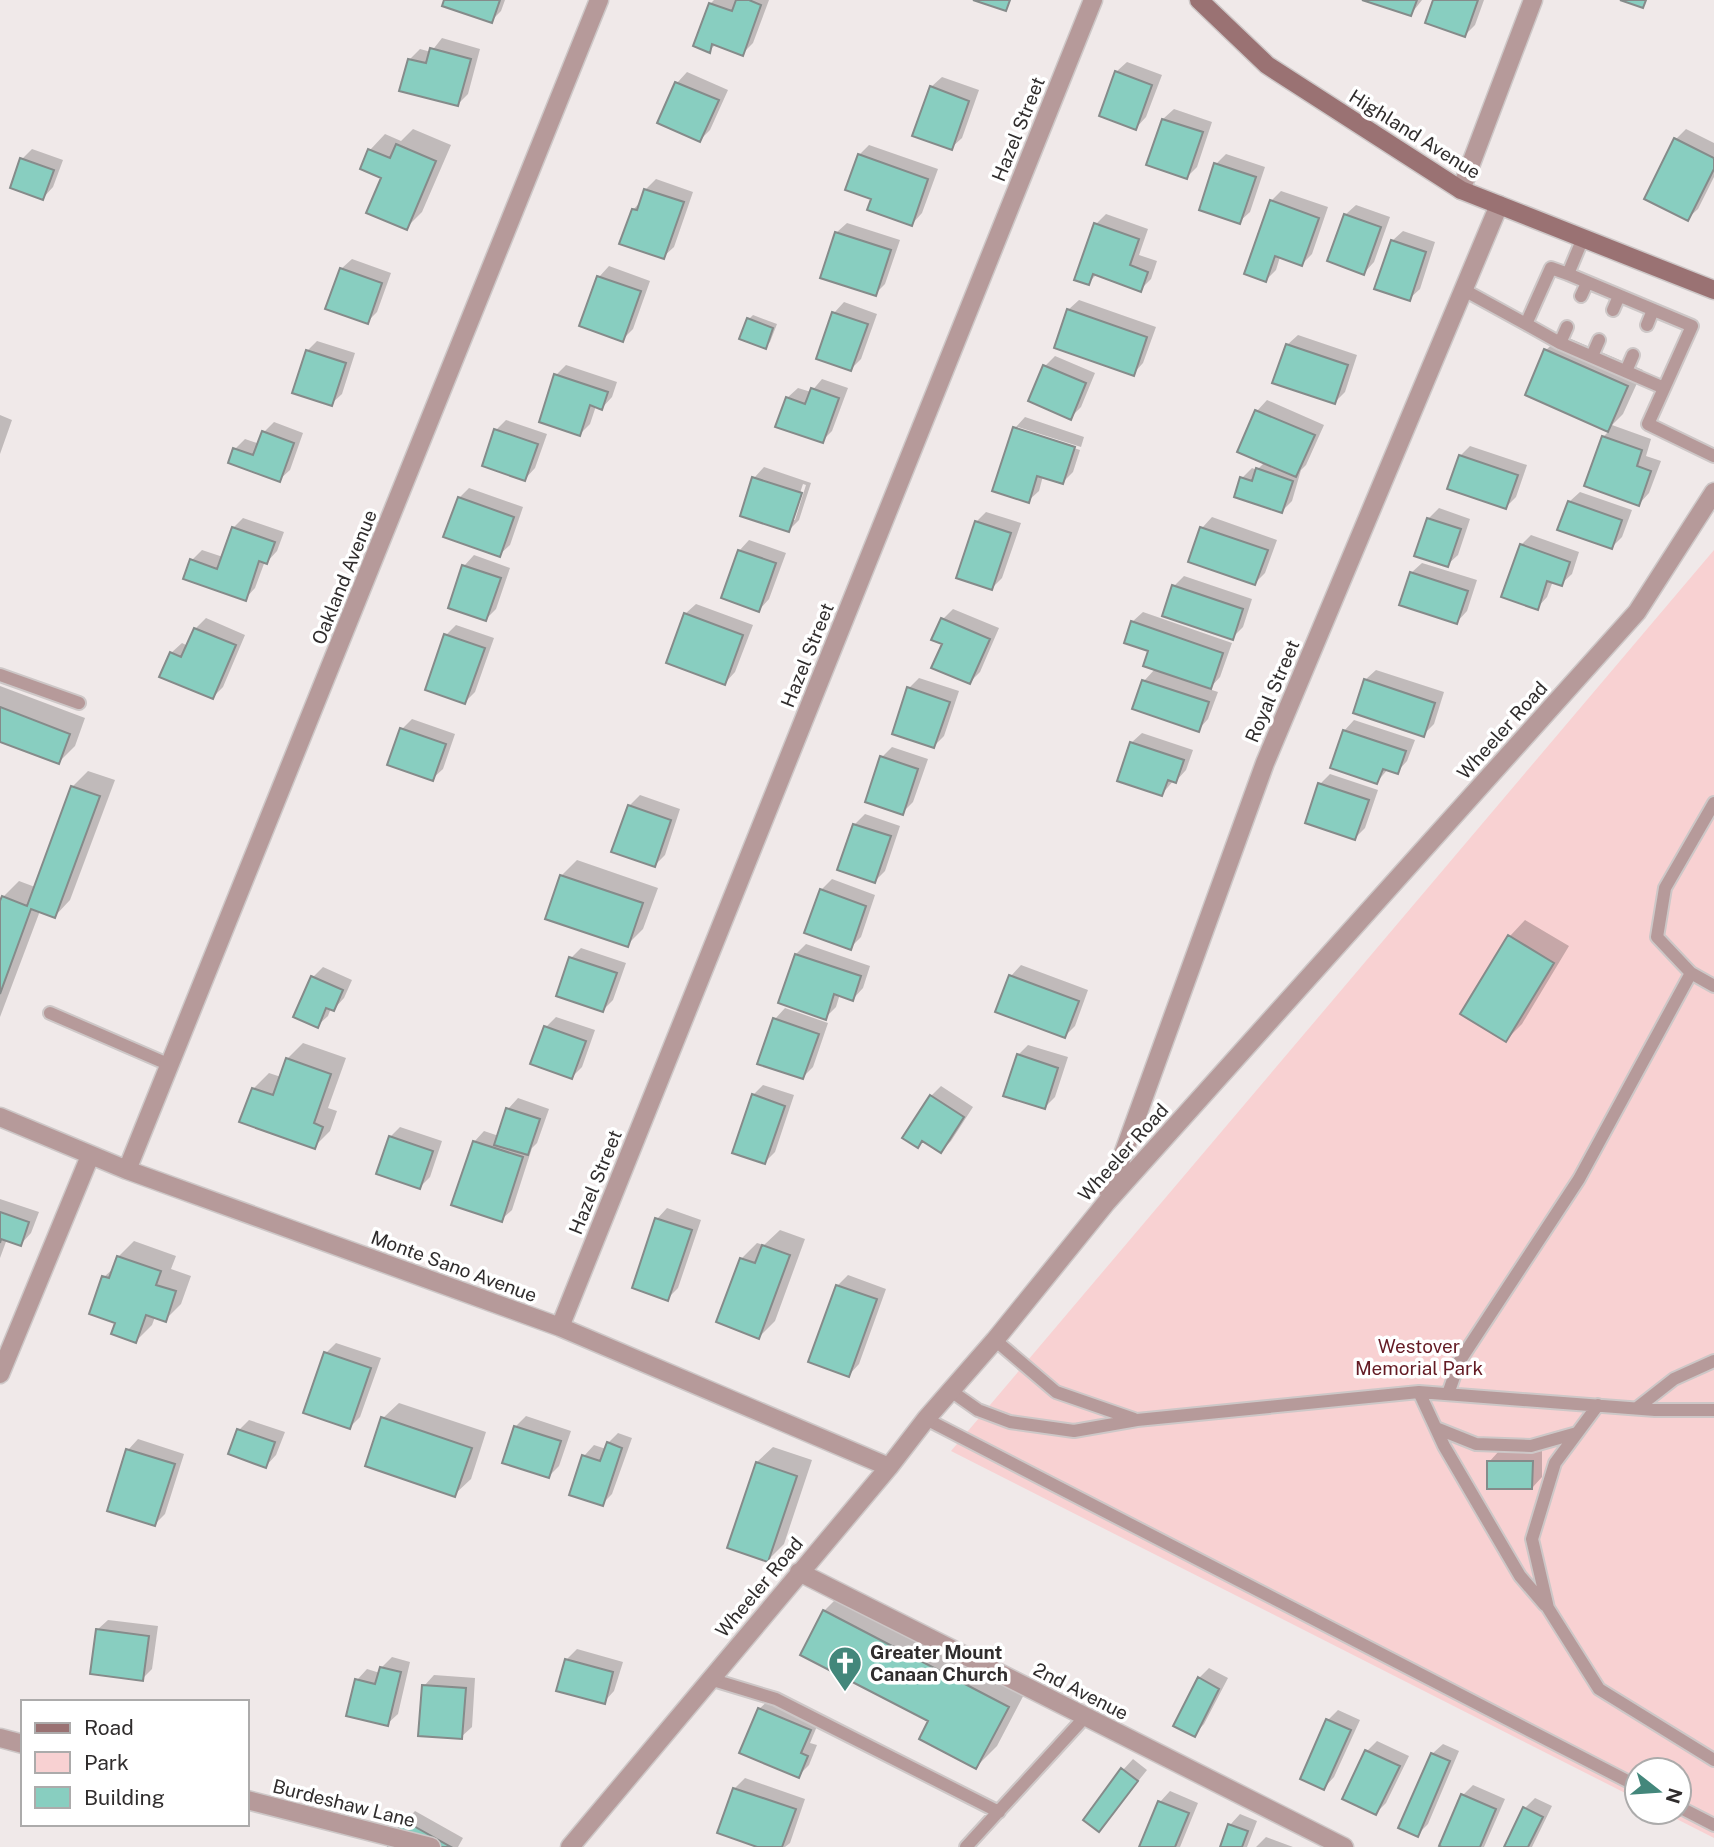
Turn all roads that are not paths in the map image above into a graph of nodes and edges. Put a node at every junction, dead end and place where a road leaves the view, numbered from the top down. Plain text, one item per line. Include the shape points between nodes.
1 (599, 0) edge
2 (1093, 0) edge
3 (1199, 0) edge
4 (1533, 0) edge
5 (1461, 190) junction
6 (1499, 205) junction
7 (1583, 238) junction
8 (1568, 274) junction
9 (1587, 283) junction
10 (1464, 290) junction
11 (1714, 290) edge
12 (1581, 296) dead end
13 (1619, 296) junction
14 (1613, 310) dead end
15 (1653, 310) junction
16 (1526, 324) junction
17 (1647, 325) dead end
18 (1567, 327) dead end
19 (1599, 340) dead end
20 (1560, 343) junction
21 (1633, 355) dead end
22 (1592, 356) junction
23 (1626, 371) junction
24 (1664, 388) junction
25 (1714, 456) edge
26 (1714, 492) edge
27 (0, 675) edge
28 (79, 703) dead end
29 (1714, 803) edge
30 (1691, 973) junction
31 (1714, 986) edge
32 (50, 1013) dead end
33 (170, 1065) junction
34 (0, 1117) edge
35 (90, 1156) junction
36 (127, 1170) junction
37 (1105, 1203) junction
38 (560, 1327) junction
39 (995, 1340) junction
40 (1714, 1360) edge
41 (0, 1374) edge
42 (951, 1391) junction
43 (1419, 1392) junction
44 (1448, 1394) junction
45 (1598, 1405) junction
46 (1637, 1408) junction
47 (1714, 1410) edge
48 (926, 1419) junction
49 (1138, 1420) junction
50 (1436, 1428) junction
51 (1578, 1433) junction
52 (889, 1467) junction
53 (799, 1572) junction
54 (1548, 1608) junction
55 (710, 1679) junction
56 (1085, 1717) junction
57 (0, 1738) edge
58 (21, 1743) edge
59 (1714, 1760) edge
60 (1623, 1779) edge
61 (248, 1800) edge
62 (999, 1812) junction
63 (1693, 1814) edge
64 (1714, 1825) edge
65 (431, 1847) edge
66 (570, 1847) edge
67 (966, 1847) edge
68 (1344, 1847) edge

1 - 33 street, Oakland Avenue
2 - 38 street, Hazel Street
3 - 5 main road, Highland Avenue via 1267,65
4 - 5 street
5 - 6 main road, Highland Avenue
6 - 7 main road, Highland Avenue
6 - 10 street, Royal Street
7 - 8 lane
7 - 11 main road, Highland Avenue
8 - 9 lane
8 - 16 lane via 1551,268
9 - 12 lane
9 - 13 lane
10 - 16 lane
10 - 37 street, Royal Street via 1265,763
13 - 14 lane
13 - 15 lane
15 - 17 lane
15 - 24 lane via 1692,326
16 - 20 lane
18 - 20 lane
19 - 22 lane
20 - 22 lane
21 - 23 lane
22 - 23 lane
23 - 24 lane
24 - 25 lane via 1648,424
26 - 37 street, Wheeler Road via 1637,612
27 - 28 lane
29 - 30 lane via 1665,888 1657,937
30 - 31 lane
30 - 44 lane via 1579,1179 1459,1362
32 - 33 lane
33 - 36 street, Oakland Avenue
34 - 35 street, Monte Sano Avenue
35 - 36 street, Monte Sano Avenue
35 - 41 street
36 - 38 street, Monte Sano Avenue
37 - 39 street, Wheeler Road
38 - 52 street, Monte Sano Avenue
39 - 42 street, Wheeler Road
39 - 49 lane via 1056,1392
40 - 46 lane via 1674,1379
42 - 48 street, Wheeler Road
42 - 49 lane via 978,1410 1010,1422 1074,1431
43 - 44 lane
43 - 49 lane
43 - 50 lane
44 - 45 lane
45 - 46 lane
45 - 51 lane
46 - 47 lane
48 - 52 street, Wheeler Road
48 - 60 lane
50 - 51 lane via 1476,1444 1531,1446
50 - 54 lane via 1520,1576
51 - 54 lane via 1555,1463 1532,1539
52 - 53 street, Wheeler Road
53 - 55 street, Wheeler Road
53 - 56 street, 2nd Avenue
54 - 59 lane via 1599,1689
55 - 62 lane via 776,1699
55 - 66 street, Wheeler Road
56 - 62 lane
56 - 68 street, 2nd Avenue
57 - 58 street
61 - 65 street, Burdeshaw Lane
62 - 67 lane
63 - 64 lane

